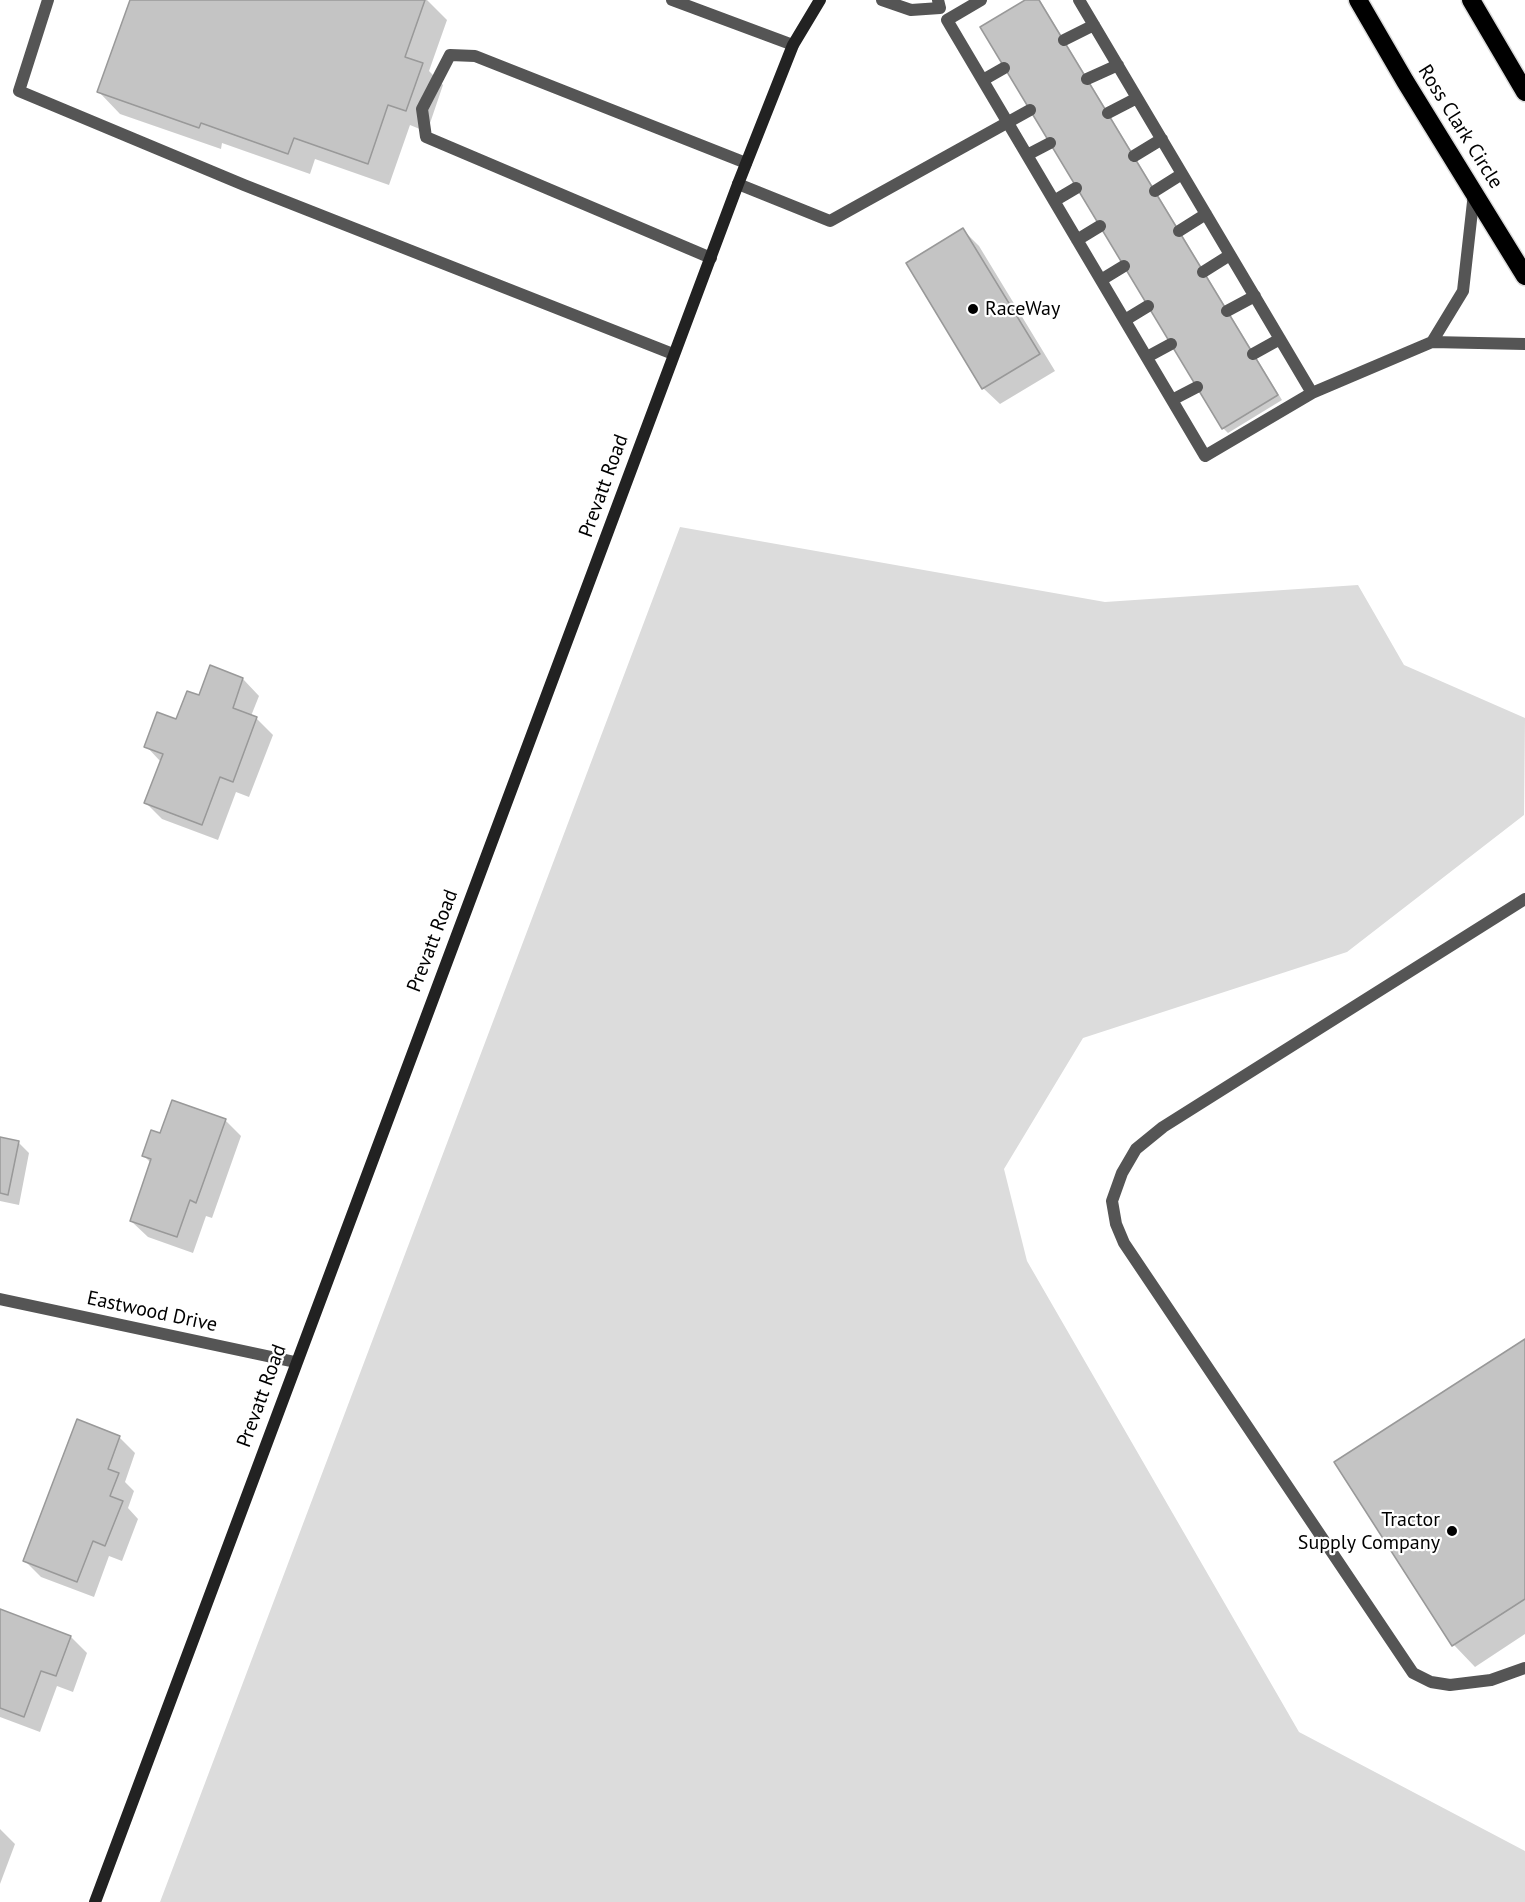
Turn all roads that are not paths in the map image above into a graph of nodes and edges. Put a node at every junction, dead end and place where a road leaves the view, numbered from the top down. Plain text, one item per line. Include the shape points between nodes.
1 (48, 0) edge
2 (672, 0) edge
3 (820, 0) edge
4 (882, 0) edge
5 (981, 0) edge
6 (1079, 0) edge
7 (1358, 0) edge
8 (1471, 0) edge
9 (939, 4) edge
10 (947, 20) junction
11 (1094, 25) junction
12 (1064, 40) dead end
13 (793, 45) junction
14 (1118, 65) junction
15 (1004, 68) dead end
16 (1087, 79) dead end
17 (983, 80) junction
18 (1525, 92) edge
19 (1137, 98) junction
20 (1030, 110) dead end
21 (1108, 113) dead end
22 (1007, 121) junction
23 (1161, 139) junction
24 (1050, 143) dead end
25 (1027, 155) junction
26 (1134, 156) dead end
27 (746, 164) junction
28 (1182, 174) junction
29 (738, 184) junction
30 (1076, 188) dead end
31 (1155, 191) dead end
32 (1474, 193) junction
33 (1054, 201) junction
34 (1206, 214) junction
35 (1100, 226) dead end
36 (1179, 231) dead end
37 (1077, 240) junction
38 (1230, 255) junction
39 (711, 258) junction
40 (1124, 266) dead end
41 (1203, 272) dead end
42 (1525, 276) edge
43 (1101, 280) junction
44 (1254, 296) junction
45 (1148, 306) dead end
46 (1227, 311) dead end
47 (1125, 320) junction
48 (1280, 339) junction
49 (1432, 342) junction
50 (1171, 344) dead end
51 (1525, 344) edge
52 (673, 354) junction
53 (1253, 354) dead end
54 (1147, 357) junction
55 (1197, 387) dead end
56 (1312, 393) junction
57 (1172, 400) junction
58 (1525, 899) edge
59 (0, 1299) edge
60 (296, 1362) junction
61 (1525, 1668) edge
62 (95, 1902) edge

1 - 52 street via 20,91 244,185
2 - 13 street
3 - 13 street, Prevatt Road
4 - 9 street via 910,10
5 - 10 street
6 - 11 street
7 - 32 highway, Ross Clark Circle
8 - 18 highway
9 - 10 street
10 - 17 street
11 - 12 street
11 - 14 street
13 - 27 street, Prevatt Road
14 - 16 street
14 - 19 street
15 - 17 street
17 - 22 street
19 - 21 street
19 - 23 street
20 - 22 street
22 - 25 street
22 - 29 street via 830,221
23 - 26 street
23 - 28 street
24 - 25 street
25 - 33 street
27 - 29 street, Prevatt Road
27 - 39 street via 475,56 450,55 423,110 426,137
28 - 31 street
28 - 34 street
29 - 39 street, Prevatt Road
30 - 33 street
32 - 42 highway, Ross Clark Circle
32 - 49 street via 1464,291
33 - 37 street
34 - 36 street
34 - 38 street
35 - 37 street
37 - 43 street
38 - 41 street
38 - 44 street
39 - 52 street, Prevatt Road
40 - 43 street
43 - 47 street
44 - 46 street
44 - 48 street
45 - 47 street
47 - 54 street
48 - 53 street
48 - 56 street
49 - 51 street
49 - 56 street
50 - 54 street
52 - 60 street, Prevatt Road
54 - 57 street
55 - 57 street
56 - 57 street via 1205,456
58 - 61 street via 1163,1127 1136,1149 1112,1201 1124,1243 1413,1673 1431,1682 1450,1685 1491,1680
59 - 60 street, Eastwood Drive
60 - 62 street, Prevatt Road

